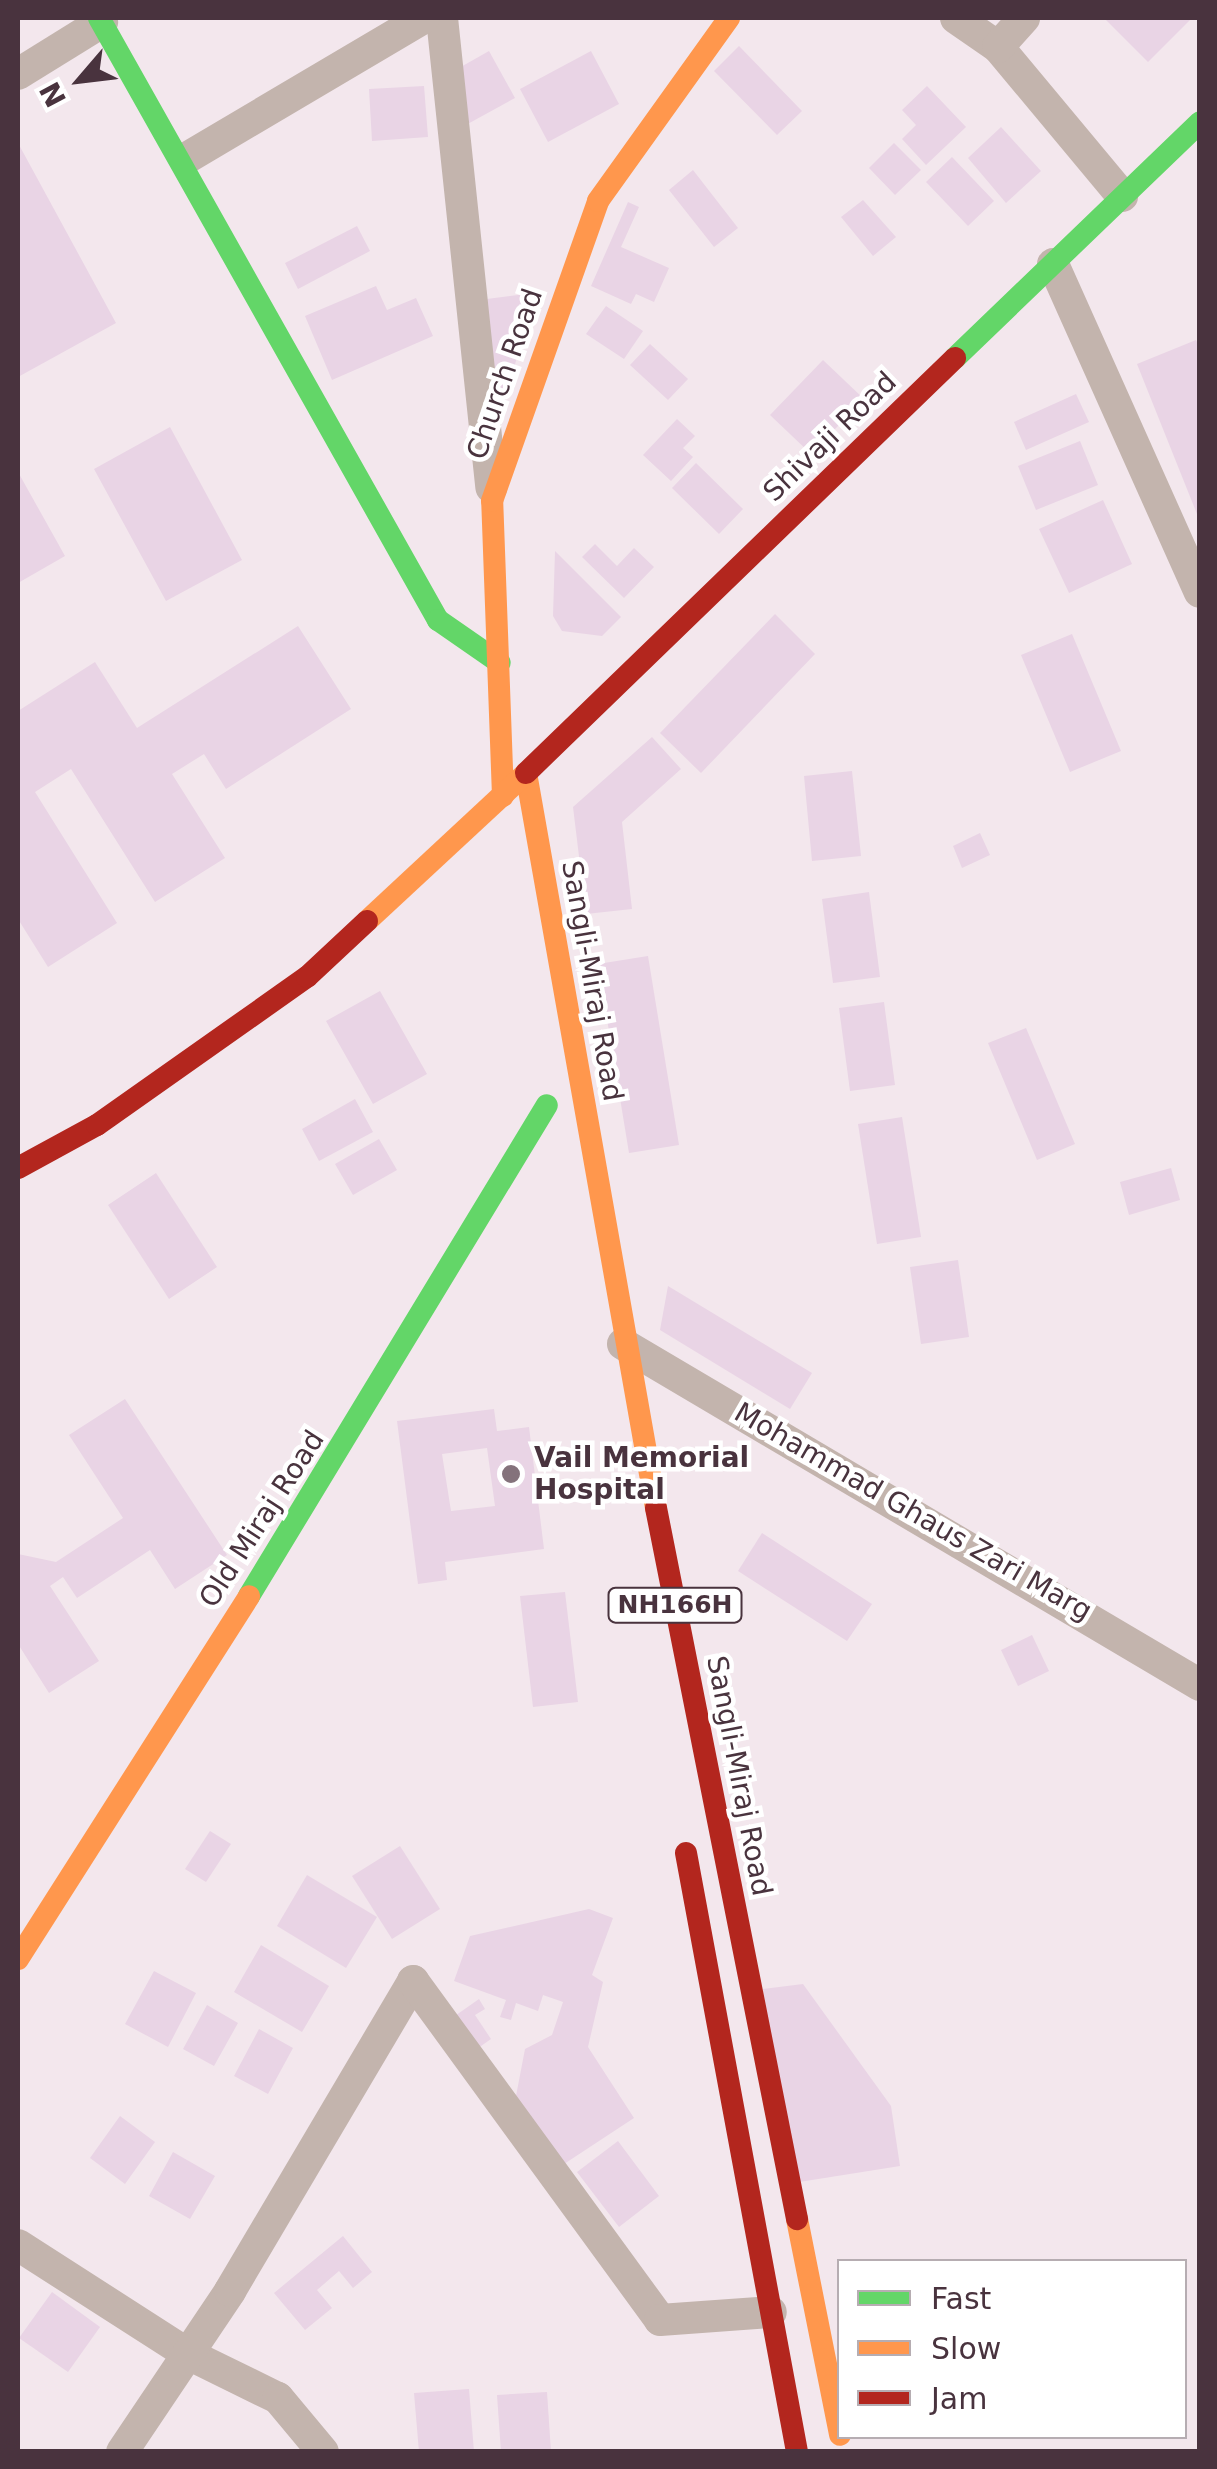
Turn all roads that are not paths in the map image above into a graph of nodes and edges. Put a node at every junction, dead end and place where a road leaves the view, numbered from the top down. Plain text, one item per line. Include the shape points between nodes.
1 (423, 18) edge
2 (442, 18) edge
3 (729, 18) edge
4 (956, 18) edge
5 (1024, 18) edge
6 (100, 20) edge
7 (998, 47) junction
8 (18, 74) edge
9 (1200, 122) edge
10 (185, 158) junction
11 (1122, 196) junction
12 (1053, 264) junction
13 (492, 501) junction
14 (1200, 592) edge
15 (500, 663) junction
16 (526, 773) junction
17 (503, 796) junction
18 (508, 834) dead end
19 (554, 1141) dead end
20 (18, 1168) edge
21 (623, 1344) junction
22 (1200, 1685) edge
23 (682, 1829) dead end
24 (18, 1960) edge
25 (18, 2245) edge
26 (771, 2312) junction
27 (188, 2354) junction
28 (837, 2421) edge
29 (122, 2452) edge
30 (322, 2452) edge
31 (797, 2452) edge

1 - 10 street
2 - 13 street
3 - 13 main road, Church Road via 598,201
4 - 7 street
5 - 7 street
6 - 8 street
6 - 10 main road
7 - 11 street
9 - 11 main road, Shivaji Road
10 - 15 main road via 438,620
11 - 12 main road, Shivaji Road
12 - 14 street
12 - 16 main road, Shivaji Road
13 - 15 main road, Church Road
15 - 17 main road, Church Road
16 - 17 main road, Shivaji Road
16 - 21 main road, Sangli-Miraj Road / NH166H
17 - 18 main road
17 - 20 main road, Shivaji Road via 307,977 97,1125
19 - 24 main road, Old Miraj Road via 545,1096 351,1436
21 - 22 street, Mohammad Ghaus Zari Marg
21 - 28 main road, Sangli-Miraj Road / NH166H
23 - 26 main road
25 - 27 street
26 - 27 street via 660,2320 413,1982
26 - 31 main road
27 - 29 street
27 - 30 street via 278,2398

